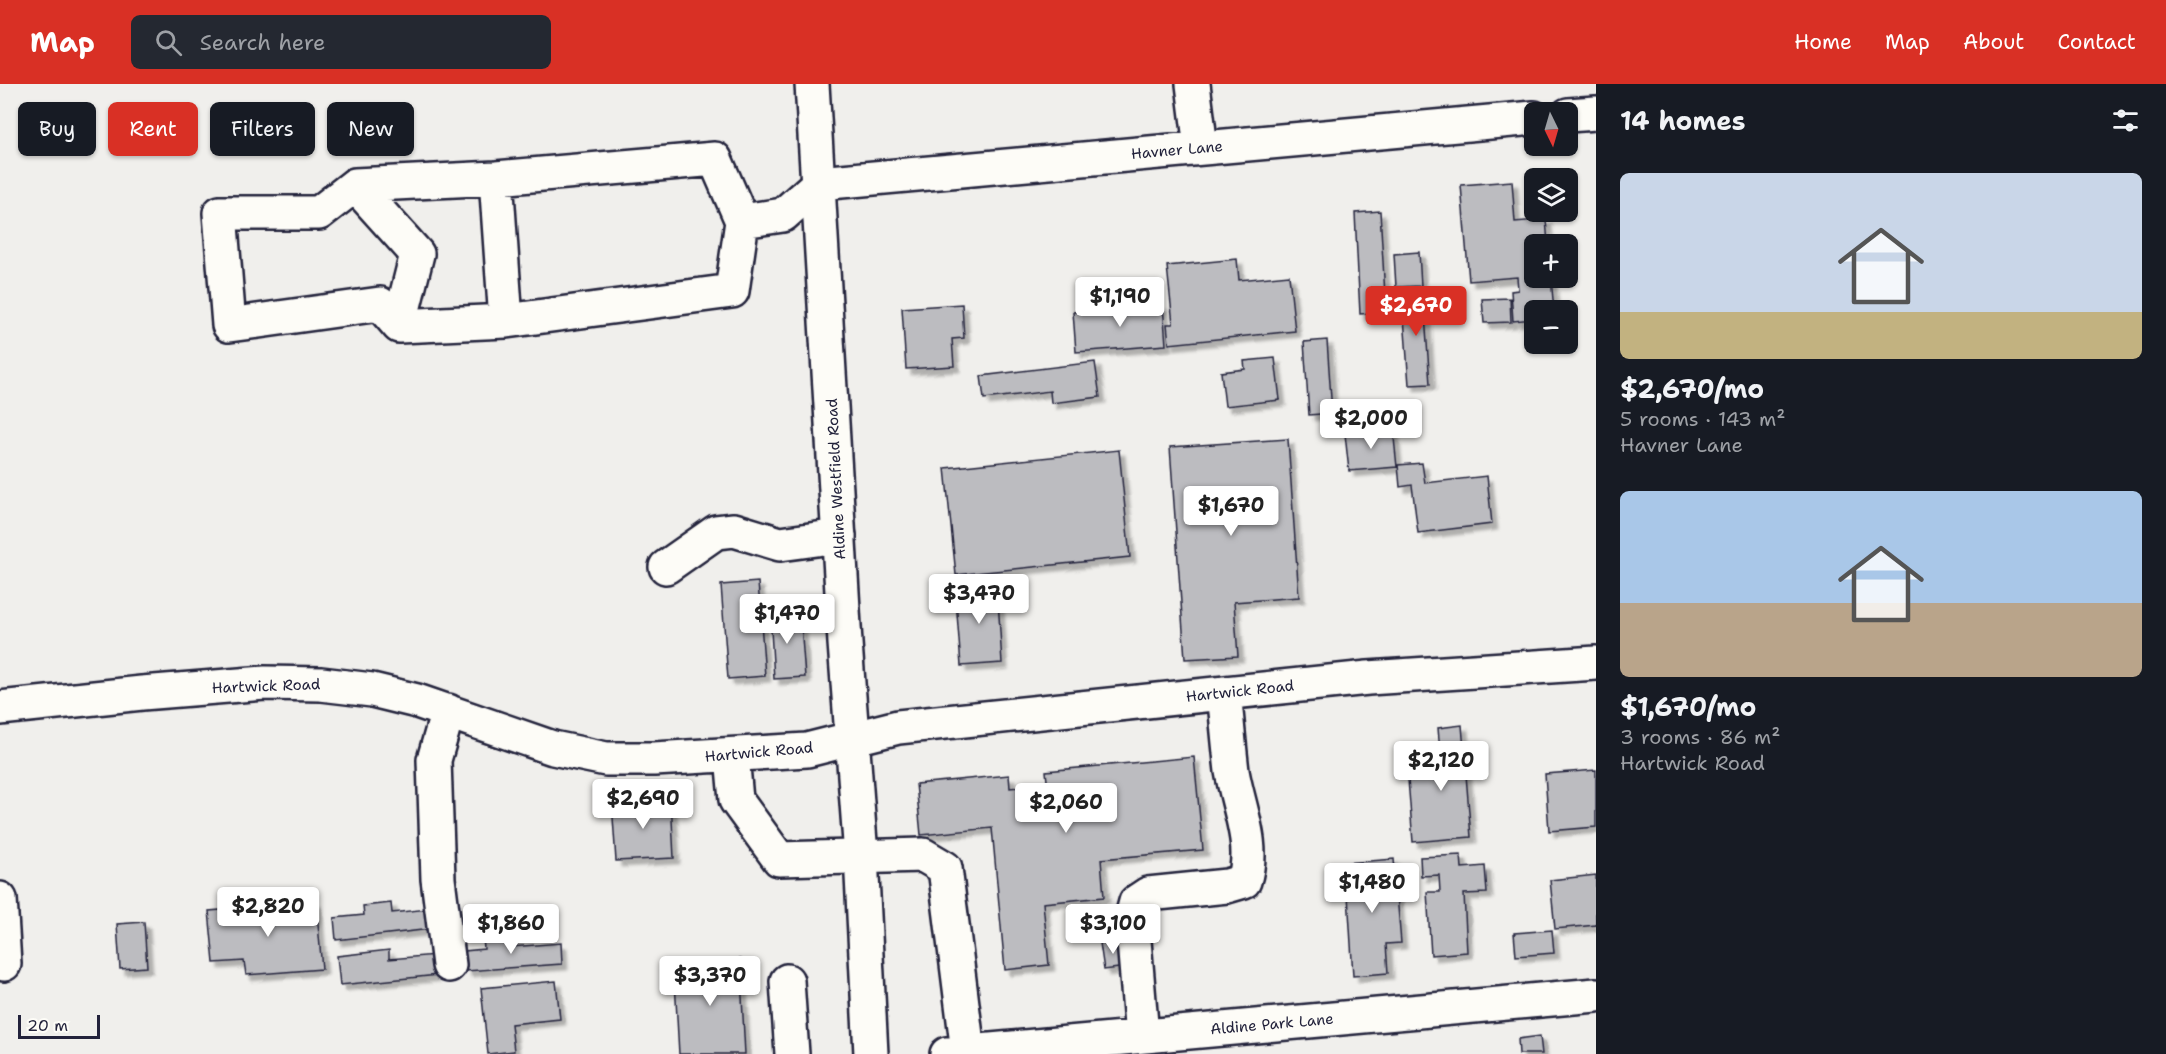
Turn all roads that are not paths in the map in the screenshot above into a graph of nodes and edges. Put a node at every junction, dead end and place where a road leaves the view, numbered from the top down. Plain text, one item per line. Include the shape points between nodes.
1 (812, 84) edge
2 (1193, 84) edge
3 (1596, 113) edge
4 (1578, 114) edge
5 (1524, 119) edge
6 (1201, 148) junction
7 (496, 178) junction
8 (819, 183) junction
9 (356, 185) junction
10 (742, 221) junction
11 (506, 321) junction
12 (399, 327) junction
13 (839, 536) junction
14 (666, 567) dead end
15 (1596, 663) edge
16 (1224, 693) junction
17 (448, 711) junction
18 (1, 714) edge
19 (853, 738) junction
20 (732, 755) junction
21 (861, 856) junction
22 (0, 899) edge
23 (4, 964) dead end
24 (449, 965) dead end
25 (787, 981) dead end
26 (1596, 994) edge
27 (1142, 1036) junction
28 (958, 1053) edge
29 (792, 1054) edge
30 (871, 1054) edge

1 - 8 street, Aldine Westfield Road
2 - 6 street
3 - 4 street
5 - 6 street, Havner Lane
6 - 8 street, Havner Lane
7 - 9 street
7 - 10 street via 715,159
7 - 11 street
8 - 10 street via 783,215
8 - 13 street, Aldine Westfield Road
9 - 12 street via 417,254
9 - 12 street via 319,213 220,213 229,325 380,304
10 - 11 street via 732,291
11 - 12 street
13 - 14 street via 780,544 734,530 716,532
13 - 19 street, Aldine Westfield Road
15 - 16 street, Hartwick Road via 1368,678
16 - 19 street, Hartwick Road via 947,721
16 - 27 street via 1248,867 1244,881 1148,894 1136,902 1132,917
17 - 18 street, Hartwick Road via 372,690 265,683 142,693
17 - 20 street, Hartwick Road via 554,747 606,759
17 - 24 street via 434,760 438,879
19 - 20 street, Hartwick Road via 807,750
19 - 21 street, Aldine Westfield Road
20 - 21 street via 736,800 779,859
21 - 28 street via 923,855 945,868
21 - 30 street, Aldine Westfield Road
22 - 23 street
25 - 29 street
26 - 27 street, Aldine Park Lane
27 - 28 street, Aldine Park Lane

